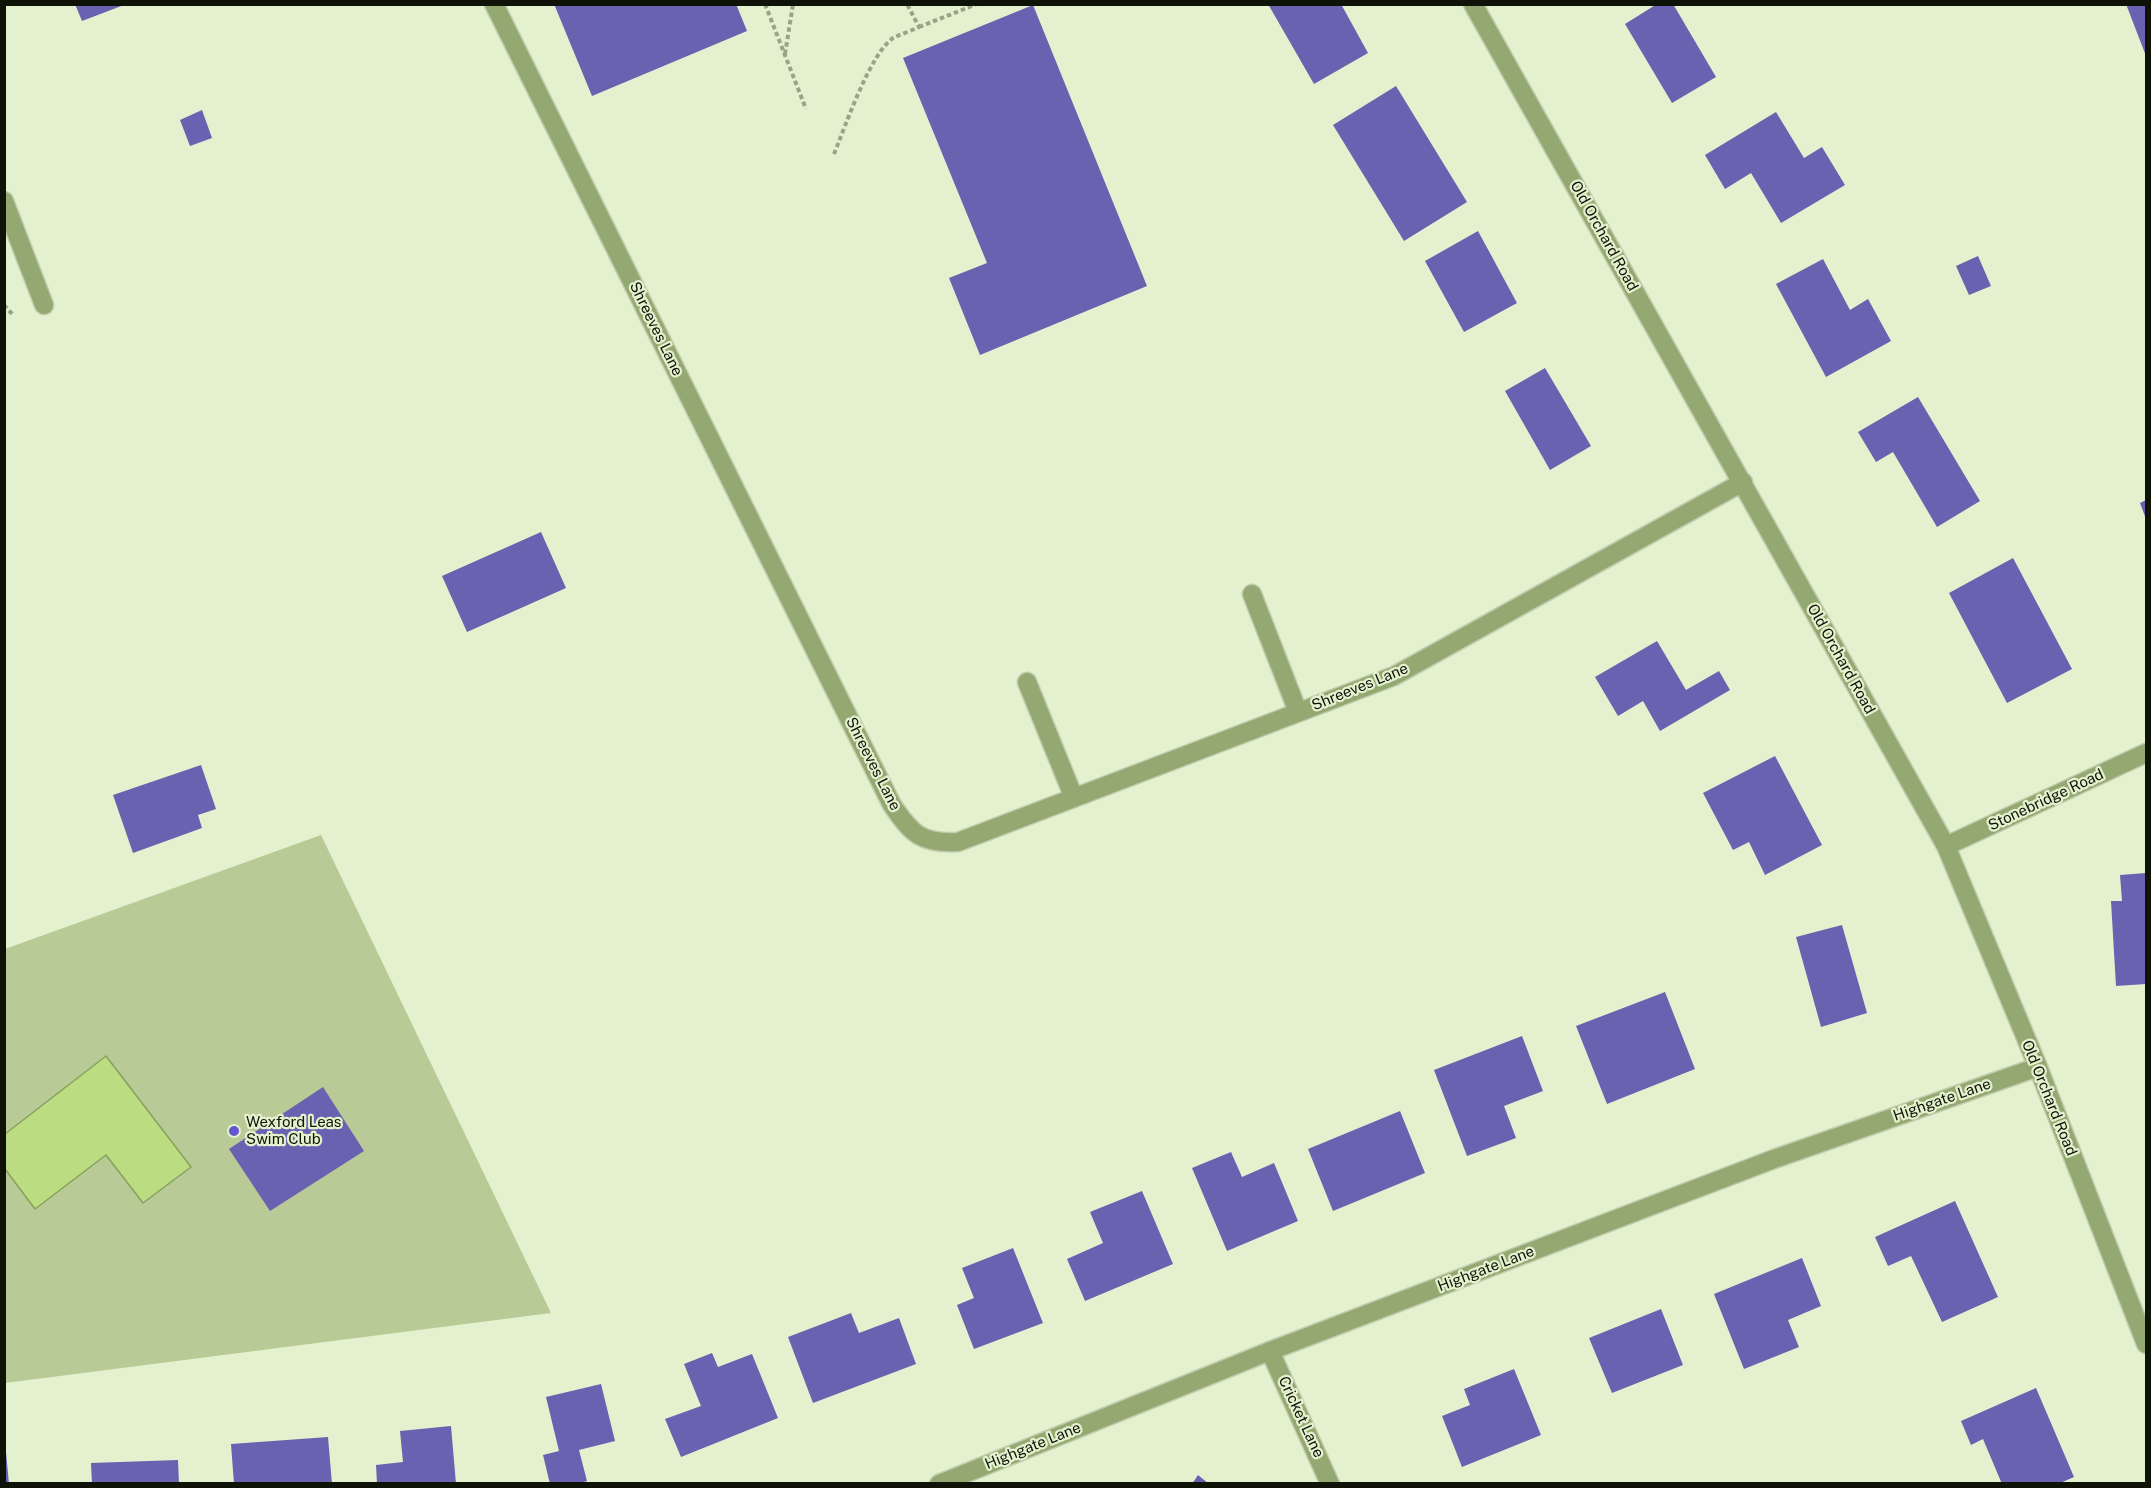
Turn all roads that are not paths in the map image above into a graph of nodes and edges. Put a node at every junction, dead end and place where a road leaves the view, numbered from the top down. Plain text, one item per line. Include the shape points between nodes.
1 (494, 4) edge
2 (1473, 4) edge
3 (4, 201) edge
4 (44, 305) dead end
5 (1743, 482) junction
6 (1252, 594) dead end
7 (1028, 682) dead end
8 (1298, 712) junction
9 (2146, 753) edge
10 (1074, 798) junction
11 (1946, 846) junction
12 (2038, 1067) junction
13 (2146, 1344) edge
14 (1270, 1351) junction
15 (939, 1484) edge
16 (1330, 1484) edge

1 - 10 street, Shreeves Lane via 892,805 908,828 940,843 958,842
2 - 5 street, Old Orchard Road
3 - 4 street
5 - 8 street, Shreeves Lane via 1395,676
5 - 11 street, Old Orchard Road
6 - 8 street
7 - 10 street
8 - 10 street, Shreeves Lane
9 - 11 street, Stonebridge Road
11 - 12 street, Old Orchard Road
12 - 13 street, Old Orchard Road
12 - 14 street, Highgate Lane via 1774,1159
14 - 15 street, Highgate Lane
14 - 16 street, Cricket Lane

